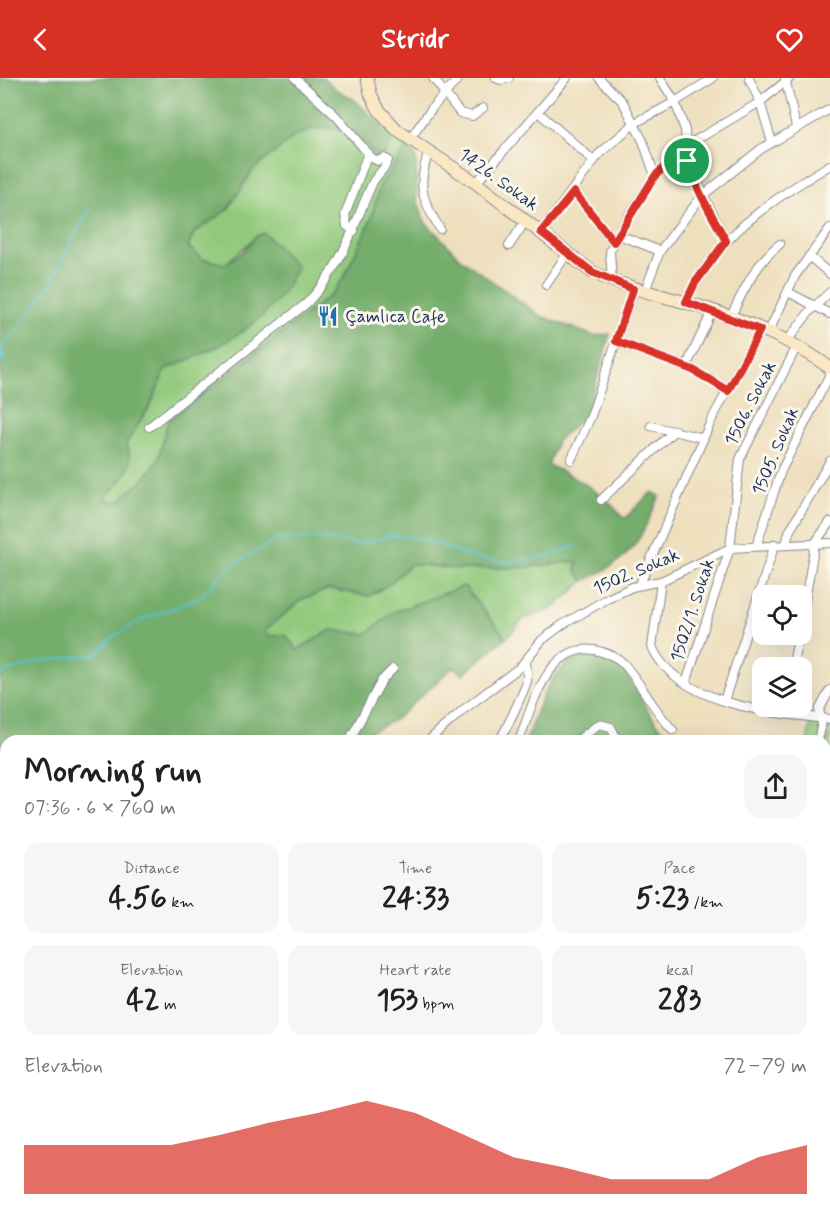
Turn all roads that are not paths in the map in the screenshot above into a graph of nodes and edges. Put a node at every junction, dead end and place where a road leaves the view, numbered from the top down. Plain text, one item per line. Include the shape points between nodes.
1 (295, 78) edge
2 (367, 78) edge
3 (433, 78) edge
4 (459, 78) edge
5 (496, 78) edge
6 (509, 78) edge
7 (567, 78) edge
8 (599, 78) edge
9 (660, 78) edge
10 (713, 78) edge
11 (748, 78) edge
12 (787, 79) edge
13 (445, 94) junction
14 (675, 102) junction
15 (760, 102) junction
16 (483, 108) dead end
17 (830, 109) edge
18 (538, 112) junction
19 (635, 123) junction
20 (796, 127) junction
21 (410, 139) junction
22 (772, 142) junction
23 (686, 146) junction
24 (429, 151) junction
25 (368, 153) junction
26 (593, 160) junction
27 (830, 165) edge
28 (655, 176) junction
29 (476, 183) junction
30 (574, 192) junction
31 (702, 196) junction
32 (526, 220) junction
33 (830, 228) edge
34 (440, 229) dead end
35 (354, 231) junction
36 (541, 232) junction
37 (616, 238) junction
38 (726, 241) junction
39 (780, 244) dead end
40 (509, 246) dead end
41 (660, 251) junction
42 (567, 254) junction
43 (809, 256) junction
44 (830, 274) edge
45 (612, 282) junction
46 (546, 285) dead end
47 (639, 290) junction
48 (788, 292) junction
49 (830, 292) edge
50 (686, 302) junction
51 (817, 306) junction
52 (712, 312) junction
53 (830, 314) edge
54 (730, 318) junction
55 (764, 331) junction
56 (616, 341) junction
57 (792, 343) junction
58 (686, 367) junction
59 (830, 368) edge
60 (830, 374) edge
61 (728, 391) junction
62 (651, 426) dead end
63 (149, 427) dead end
64 (675, 430) junction
65 (703, 438) junction
66 (571, 460) dead end
67 (830, 461) edge
68 (601, 500) dead end
69 (830, 522) edge
70 (815, 543) junction
71 (830, 543) edge
72 (757, 544) junction
73 (775, 544) junction
74 (786, 544) junction
75 (730, 548) junction
76 (661, 581) junction
77 (640, 584) junction
78 (808, 585) edge
79 (526, 661) junction
80 (393, 669) dead end
81 (527, 683) junction
82 (686, 683) junction
83 (830, 690) edge
84 (535, 697) junction
85 (724, 701) junction
86 (752, 706) edge
87 (812, 717) edge
88 (819, 718) junction
89 (830, 719) edge
90 (673, 730) dead end
91 (352, 735) edge
92 (435, 735) edge
93 (504, 735) edge
94 (521, 735) edge
95 (585, 735) edge
96 (616, 735) edge
97 (819, 735) edge

1 - 25 street
2 - 21 main road, 1426. Sokak via 379,110
3 - 13 street
4 - 13 street
5 - 6 street
7 - 18 street
8 - 19 street via 623,102
9 - 14 street
10 - 14 street
11 - 15 street
12 - 15 street
12 - 20 street
13 - 16 street via 460,113 472,116
13 - 21 street
14 - 19 street
14 - 23 street
15 - 22 street
15 - 23 street
17 - 20 street
18 - 26 street
18 - 29 street
19 - 26 street
19 - 28 street
20 - 22 street
21 - 24 main road, 1426. Sokak
22 - 31 street
23 - 28 street
23 - 31 street via 687,161
24 - 29 main road, 1426. Sokak
24 - 34 street via 421,173 422,194
25 - 35 street via 345,215 347,226
25 - 35 street via 378,161 388,160 374,180
26 - 30 street
27 - 38 street via 747,219
28 - 37 street
29 - 32 main road, 1426. Sokak
30 - 36 street
30 - 37 street
31 - 38 street
31 - 41 street
32 - 36 main road, 1426. Sokak
32 - 40 street
33 - 43 street
35 - 63 street via 328,280 307,303
36 - 42 main road, 1426. Sokak
37 - 41 street
37 - 45 street via 610,251
38 - 50 street
39 - 54 street via 770,251
41 - 47 street
42 - 45 main road, 1426. Sokak
42 - 46 street
43 - 44 street
43 - 48 street
45 - 47 main road, 1426. Sokak
47 - 50 main road, 1426. Sokak
47 - 56 street
48 - 51 street
48 - 55 street
49 - 51 street, 1506. Sokak
50 - 52 main road, 1426. Sokak
51 - 53 street
51 - 57 street, 1506. Sokak via 810,311
52 - 54 main road, 1426. Sokak
52 - 58 street
54 - 55 main road, 1426. Sokak
55 - 57 main road, 1426. Sokak
55 - 61 street
56 - 58 street
56 - 66 street via 595,406
57 - 59 main road, 1426. Sokak
57 - 75 street, 1506. Sokak via 740,459
58 - 61 street
60 - 72 street, 1505. Sokak via 781,471
61 - 65 street
62 - 64 street
64 - 65 street
64 - 68 street
65 - 77 street
67 - 74 street via 794,522
69 - 70 street
70 - 71 street, 1502. Sokak
70 - 74 street, 1502. Sokak
70 - 78 street
72 - 73 street, 1502. Sokak
72 - 75 street, 1502. Sokak
73 - 74 street, 1502. Sokak
73 - 85 street
75 - 76 street, 1502. Sokak
75 - 82 street, 1502/1. Sokak
76 - 77 street, 1502. Sokak
76 - 82 street via 652,647 666,668
77 - 79 street, 1502. Sokak via 562,625 542,640
79 - 81 street
79 - 92 street, 1502. Sokak
80 - 91 street via 382,680
81 - 84 street
81 - 93 street
82 - 85 street
83 - 88 street
84 - 90 street via 566,654 581,648 603,651 622,662
84 - 94 street
85 - 86 street
87 - 88 street
88 - 89 street
88 - 97 street
95 - 96 street via 599,724 608,724

